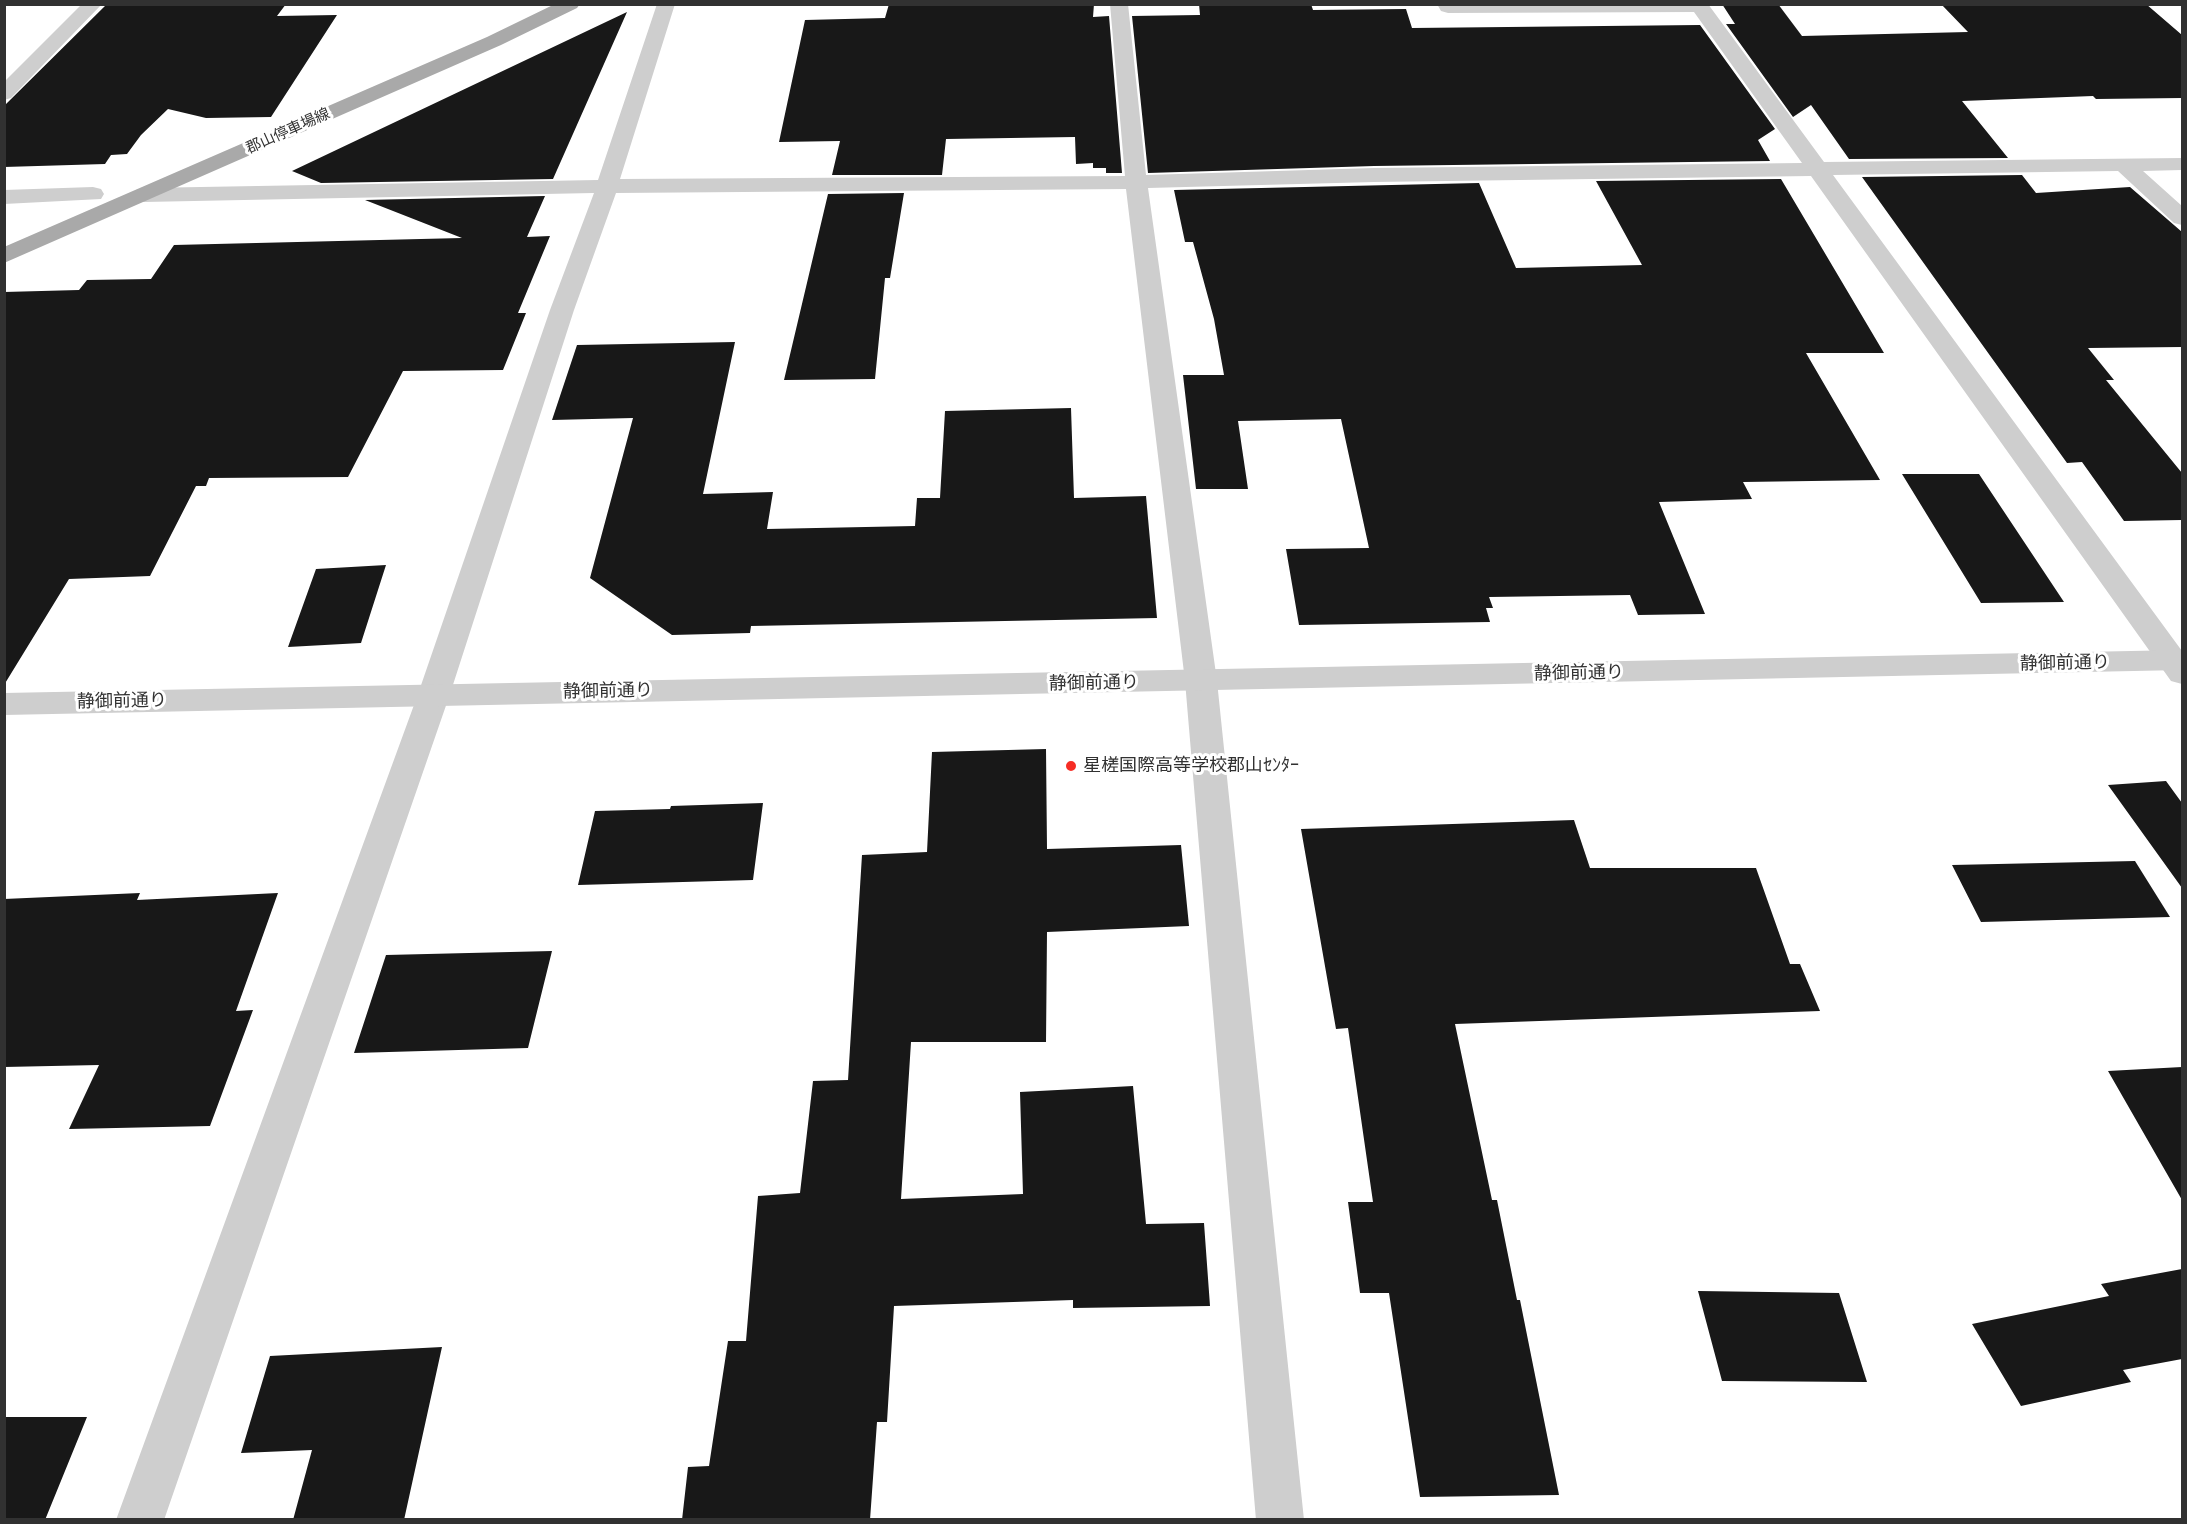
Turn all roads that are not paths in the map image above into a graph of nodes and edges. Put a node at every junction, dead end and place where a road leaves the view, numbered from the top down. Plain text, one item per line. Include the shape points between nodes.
1 (93, 4) edge
2 (533, 4) edge
3 (571, 4) edge
4 (666, 4) edge
5 (1119, 4) edge
6 (1446, 4) edge
7 (1698, 5) edge
8 (4, 94) edge
9 (247, 128) dead end
10 (2123, 164) junction
11 (2182, 164) edge
12 (1817, 170) junction
13 (1136, 182) junction
14 (115, 185) dead end
15 (607, 186) junction
16 (93, 194) junction
17 (144, 195) junction
18 (4, 197) edge
19 (44, 216) dead end
20 (2182, 218) edge
21 (4, 256) edge
22 (2179, 665) edge
23 (1201, 681) junction
24 (434, 694) junction
25 (4, 704) edge
26 (140, 1520) edge
27 (1280, 1520) edge

1 - 8 street
2 - 9 main road, 郡山停車場線
3 - 17 main road, 郡山停車場線
4 - 15 street
5 - 13 street
6 - 7 street
7 - 12 street
10 - 11 street
10 - 12 street
10 - 20 street
12 - 13 street
12 - 22 street
13 - 15 street
13 - 23 street
14 - 16 main road
15 - 17 street
15 - 24 street
16 - 18 street
16 - 19 main road
17 - 21 main road, 郡山停車場線
22 - 23 street, 静御前通り
23 - 24 street, 静御前通り
23 - 27 street
24 - 25 street, 静御前通り
24 - 26 street

